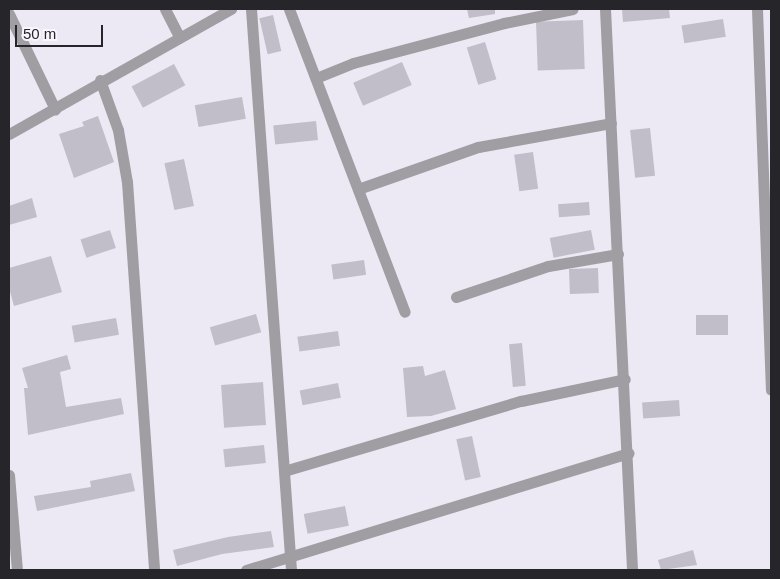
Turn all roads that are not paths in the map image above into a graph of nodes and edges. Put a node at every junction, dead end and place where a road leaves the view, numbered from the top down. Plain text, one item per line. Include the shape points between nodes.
1 (165, 9) edge
2 (231, 9) edge
3 (251, 9) edge
4 (289, 9) edge
5 (573, 9) edge
6 (605, 9) edge
7 (757, 9) edge
8 (9, 14) edge
9 (179, 37) junction
10 (316, 78) junction
11 (100, 80) junction
12 (55, 109) junction
13 (611, 123) junction
14 (9, 134) edge
15 (358, 189) junction
16 (618, 254) junction
17 (456, 297) dead end
18 (405, 312) dead end
19 (769, 336) edge
20 (625, 379) junction
21 (771, 390) edge
22 (629, 453) junction
23 (284, 471) junction
24 (9, 475) edge
25 (290, 558) junction
26 (17, 570) edge
27 (154, 570) edge
28 (246, 570) edge
29 (291, 570) edge
30 (632, 570) edge

1 - 9 street
2 - 9 street
3 - 23 street
4 - 10 street
5 - 10 street via 504,23 353,63
6 - 13 street
7 - 19 street
8 - 12 street
9 - 11 street
10 - 15 street
11 - 12 street
11 - 27 street via 118,130 127,182
12 - 14 street
13 - 15 street via 478,147
13 - 16 street
15 - 18 street
16 - 17 street via 548,266
16 - 20 street
19 - 21 street
20 - 22 street
20 - 23 street via 521,401
22 - 25 street
22 - 30 street
23 - 25 street
24 - 26 street
25 - 28 street
25 - 29 street

